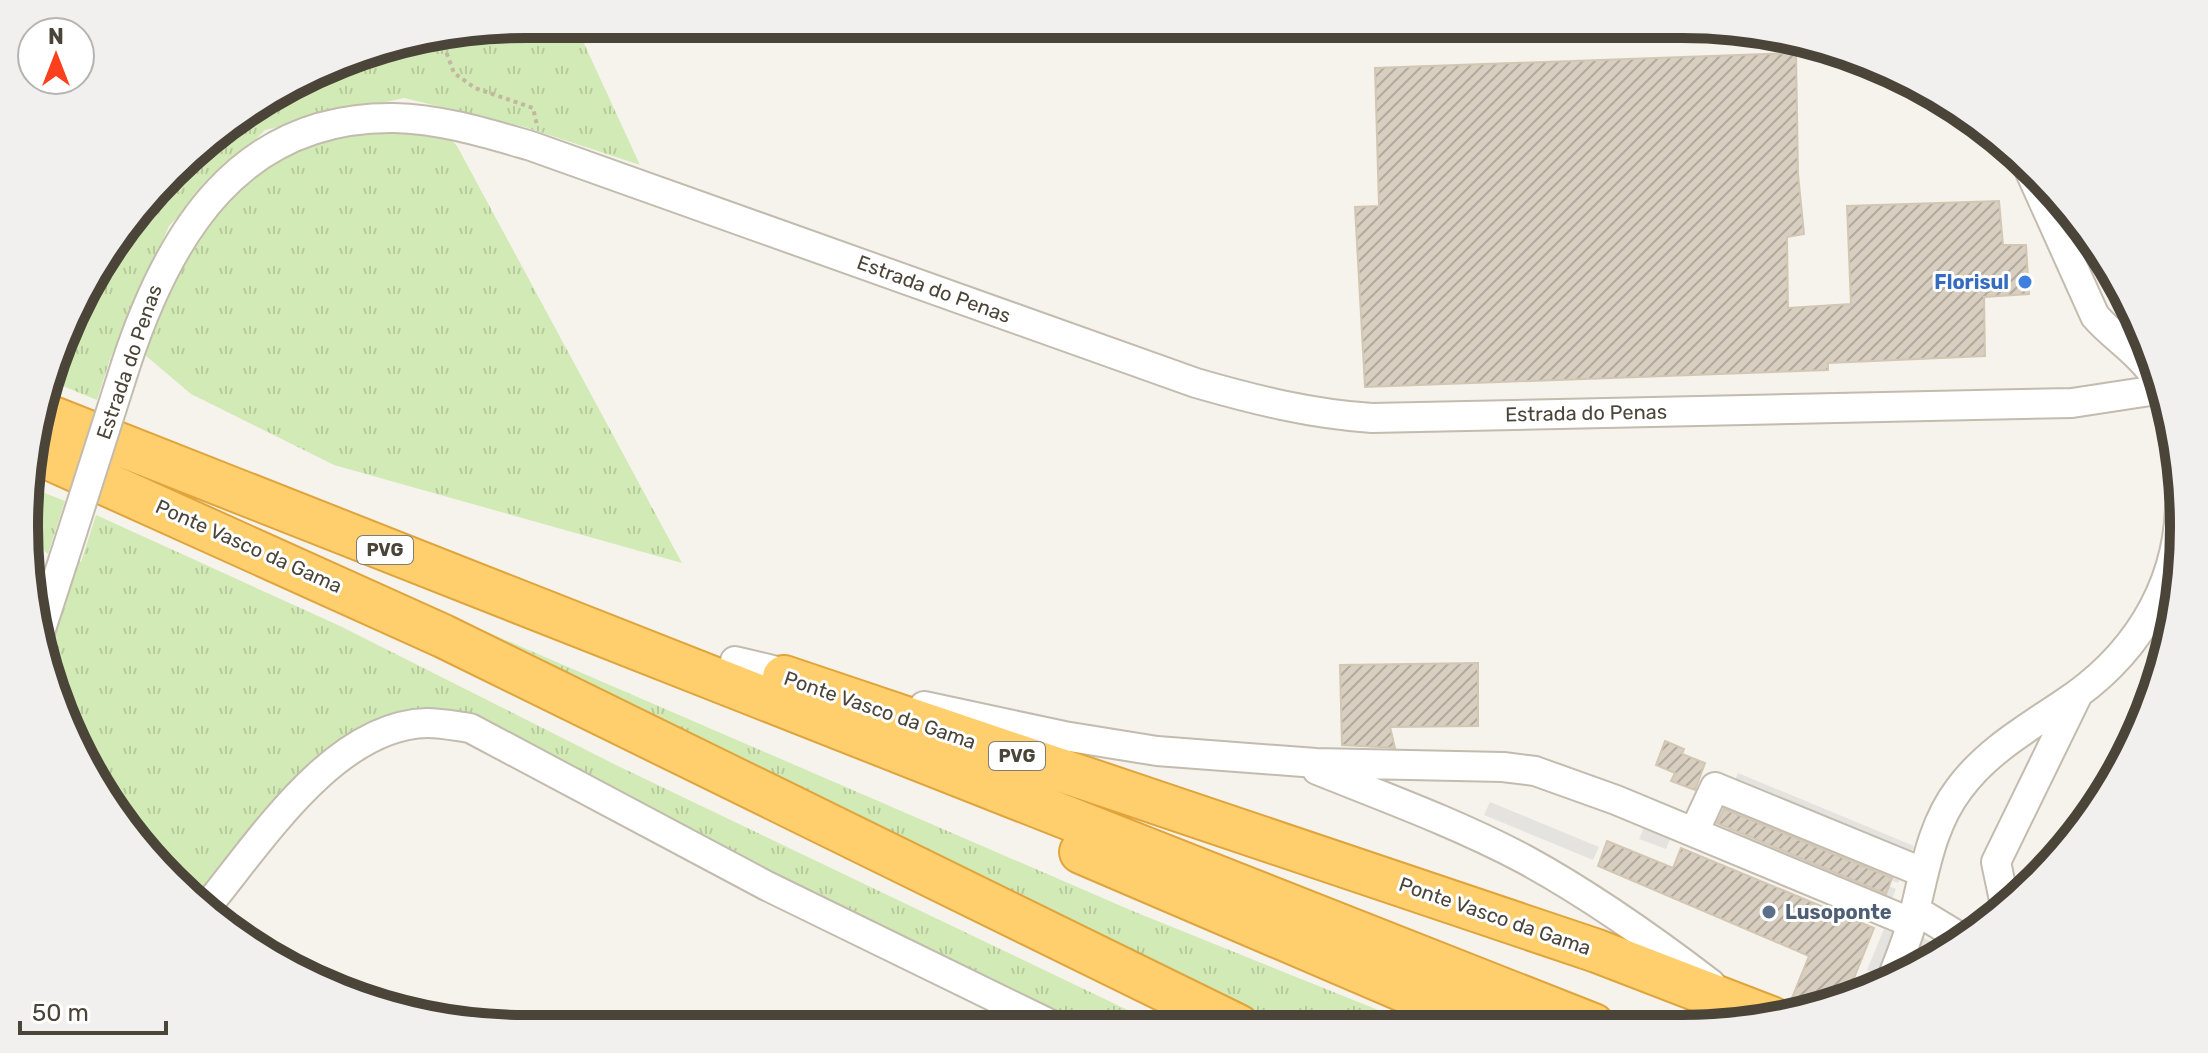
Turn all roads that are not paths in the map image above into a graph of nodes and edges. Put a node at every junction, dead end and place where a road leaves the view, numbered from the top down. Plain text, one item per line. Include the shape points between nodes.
1 (2054, 210) edge
2 (2090, 271) edge
3 (2138, 353) edge
4 (2150, 391) edge
5 (51, 417) edge
6 (43, 456) edge
7 (260, 501) junction
8 (2167, 578) edge
9 (46, 614) edge
10 (735, 661) junction
11 (2078, 693) junction
12 (1310, 757) junction
13 (1694, 832) junction
14 (1922, 872) junction
15 (2003, 895) edge
16 (212, 900) edge
17 (1914, 916) junction
18 (1952, 934) edge
19 (1896, 966) edge
20 (1751, 1010) edge
21 (1753, 1010) edge
22 (1031, 1015) edge
23 (1208, 1015) edge
24 (1461, 1015) edge
25 (1568, 1015) edge

1 - 2 street
2 - 3 street via 2095,316
4 - 9 street, Estrada do Penas, bridge via 2072,403 1329,415 1196,383 531,146 471,129 396,118 360,119 324,126 253,159 194,216 148,300
5 - 7 highway, Ponte Vasco da Gama / PVG
6 - 23 highway, Ponte Vasco da Gama / PVG via 443,636
7 - 10 highway, Ponte Vasco da Gama / PVG
7 - 24 highway, Ponte Vasco da Gama / PVG
7 - 25 highway, Ponte Vasco da Gama / PVG
8 - 11 street via 2154,609 2113,664
10 - 12 street via 1064,736 1157,751
10 - 20 highway, Ponte Vasco da Gama / PVG via 1597,951
11 - 14 street via 1972,773 1948,807
11 - 15 street via 1996,862
12 - 13 street via 1535,771
12 - 21 street via 1523,859 1626,920
13 - 14 street via 1715,787
13 - 17 street
14 - 17 street
16 - 22 street via 311,783 351,747 386,731 426,723 470,728 767,886
17 - 18 street
17 - 19 street

